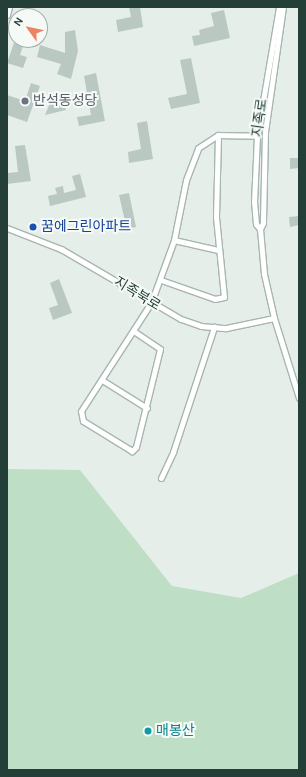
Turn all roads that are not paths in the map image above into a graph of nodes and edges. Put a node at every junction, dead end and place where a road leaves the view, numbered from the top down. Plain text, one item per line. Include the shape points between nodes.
1 (10, 7) edge
2 (279, 7) edge
3 (283, 7) edge
4 (7, 15) edge
5 (218, 135) junction
6 (257, 136) junction
7 (7, 228) edge
8 (260, 228) junction
9 (174, 240) junction
10 (218, 250) junction
11 (161, 280) junction
12 (151, 303) junction
13 (274, 318) junction
14 (214, 327) junction
15 (135, 332) junction
16 (102, 380) junction
17 (299, 398) edge
18 (147, 408) junction
19 (161, 478) dead end

1 - 4 street
2 - 6 street, 지족로
3 - 8 street, 지족로 via 265,132
5 - 6 street
5 - 9 street via 198,148
5 - 10 street via 215,188
6 - 8 street, 지족로 via 254,202 256,224
7 - 12 street, 지족북로 via 61,249
8 - 13 street, 지족로 via 264,274
9 - 10 street
9 - 11 street
10 - 11 street via 224,297 215,299
11 - 12 street
12 - 14 street, 지족북로 via 181,320
12 - 15 street
13 - 14 street, 지족북로
13 - 17 street, 지족로
14 - 19 street via 174,452
15 - 16 street
15 - 18 street via 160,349
16 - 18 street
16 - 18 street via 81,411 83,421 128,451 136,447

